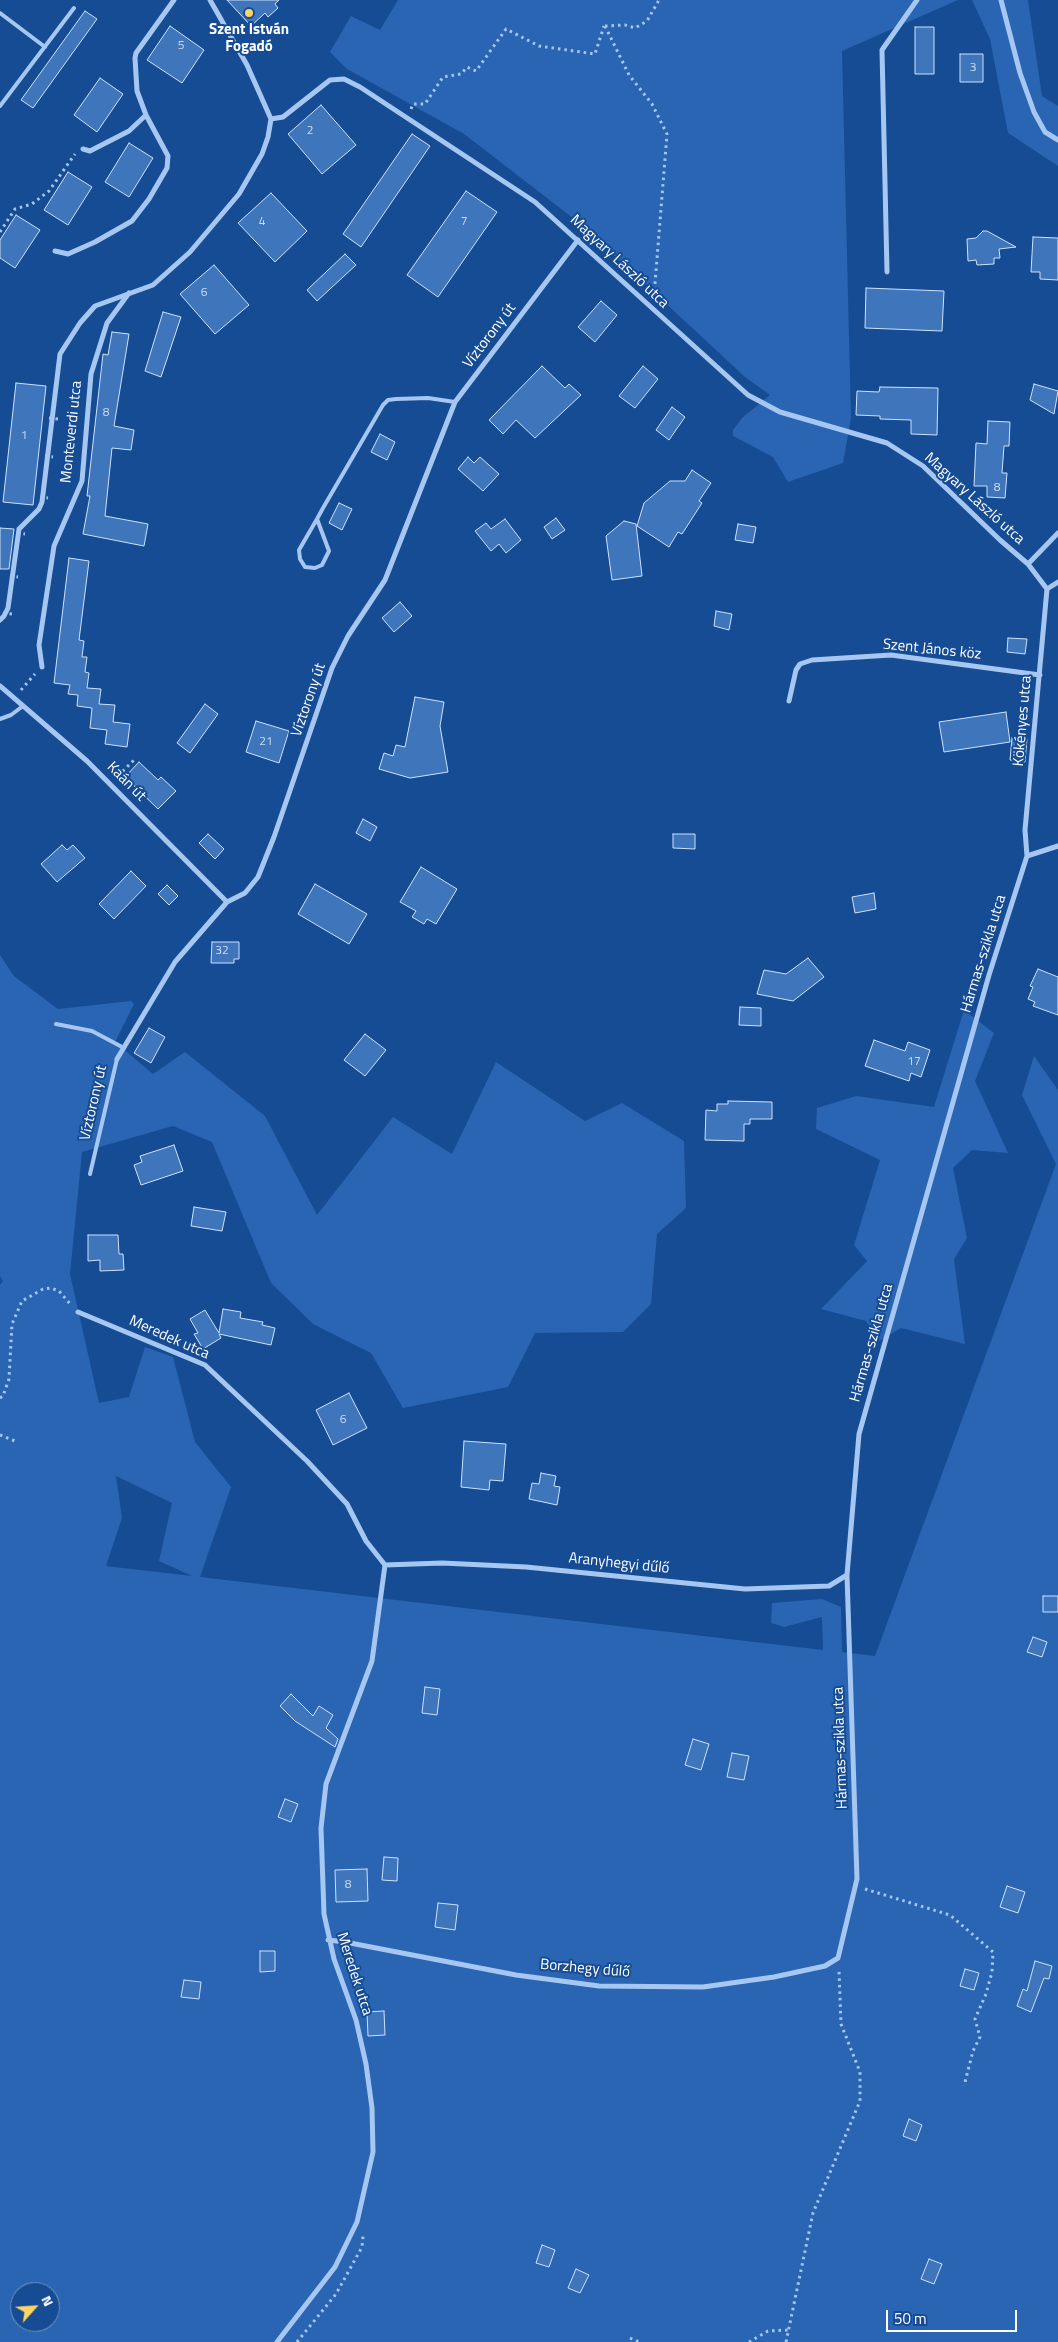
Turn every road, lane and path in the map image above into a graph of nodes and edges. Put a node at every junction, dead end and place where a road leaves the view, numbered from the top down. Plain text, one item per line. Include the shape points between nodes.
1 (174, 0) edge
2 (210, 0) edge
3 (659, 0) edge
4 (917, 0) edge
5 (1001, 0) edge
6 (74, 8) dead end
7 (0, 13) edge
8 (605, 26) junction
9 (45, 46) junction
10 (0, 106) edge
11 (146, 115) junction
12 (408, 118) junction
13 (271, 119) junction
14 (1058, 140) edge
15 (81, 148) joint
16 (0, 232) edge
17 (578, 240) junction
18 (55, 252) dead end
19 (887, 272) dead end
20 (130, 292) junction
21 (653, 310) junction
22 (455, 402) junction
23 (49, 418) dead end
24 (58, 419) dead end
25 (45, 456) dead end
26 (53, 457) dead end
27 (40, 497) dead end
28 (48, 498) dead end
29 (316, 519) junction
30 (17, 532) dead end
31 (1058, 533) edge
32 (25, 534) dead end
33 (1028, 564) junction
34 (10, 576) dead end
35 (18, 577) dead end
36 (1058, 582) edge
37 (1046, 589) junction
38 (3, 613) dead end
39 (12, 614) dead end
40 (0, 620) edge
41 (42, 667) joint
42 (1040, 675) junction
43 (0, 686) edge
44 (14, 698) junction
45 (789, 701) dead end
46 (23, 706) junction
47 (0, 719) edge
48 (134, 759) dead end
49 (121, 773) dead end
50 (1058, 846) edge
51 (1027, 856) junction
52 (227, 902) junction
53 (56, 1024) dead end
54 (124, 1048) junction
55 (117, 1059) joint
56 (90, 1174) dead end
57 (78, 1312) joint
58 (0, 1398) edge
59 (0, 1435) edge
60 (15, 1441) dead end
61 (385, 1566) junction
62 (847, 1575) junction
63 (855, 1886) junction
64 (328, 1940) junction
65 (838, 1958) junction
66 (964, 2086) dead end
67 (788, 2330) junction
68 (630, 2338) dead end
69 (278, 2342) edge
70 (639, 2342) edge
71 (749, 2342) edge
72 (786, 2342) edge

1 - 11 street via 134,58 136,91
2 - 13 street via 247,65
3 - 8 path via 647,22 635,28
4 - 19 street via 882,50
5 - 14 street via 1034,112 1045,132
6 - 9 lane
7 - 9 lane
8 - 12 path via 594,54 539,46 506,29 476,71 467,67 461,74 443,77 425,104 413,104
8 - 21 path via 629,75 652,104 667,134
9 - 10 lane
11 - 15 street via 129,131 90,151
11 - 18 street via 168,156 167,168 149,199 132,221 95,242 68,254
12 - 13 street, Magyary László utca via 360,87 337,78 282,117
12 - 17 street, Magyary László utca via 535,202
13 - 20 street, Monteverdi utca via 262,154 239,194 190,252 153,285
15 - 16 path via 49,191 32,204 15,209
17 - 21 street, Magyary László utca
17 - 22 street, Víztorony út
20 - 40 street, Monteverdi utca via 96,306 80,323 60,354 42,502 20,530 8,608
20 - 41 street, Monteverdi utca via 107,323 91,374 82,481 54,546 39,645
21 - 33 street, Magyary László utca via 748,395 780,412 887,443 922,466
22 - 29 lane via 428,398 388,400 382,405
22 - 52 street, Víztorony út via 385,580 348,636 332,668 258,877 245,893
23 - 24 path, bridge
25 - 26 path, bridge
27 - 28 path, bridge
29 - 29 lane via 299,550 305,566 315,568 322,565 329,551
30 - 32 path, bridge
31 - 33 street
33 - 37 street, Magyary László utca
34 - 35 path, bridge
36 - 37 street
37 - 42 street, Kökényes utca
38 - 39 path, bridge
41 - 44 path
42 - 45 street, Szent János köz via 891,656 812,660 800,664 796,670
42 - 51 street, Kökényes utca via 1025,830
43 - 44 street, Kaán út
44 - 46 street, Kaán út
46 - 47 lane
46 - 52 street, Kaán út via 87,760
48 - 49 path
50 - 51 street
51 - 62 street, Hármas-szikla utca via 859,1434
52 - 54 street, Víztorony út via 176,962
53 - 54 lane via 92,1031
54 - 55 street, Víztorony út
55 - 56 lane, Víztorony út
57 - 58 path via 51,1288 22,1301 12,1324 9,1379
57 - 61 street, Meredek utca via 205,1365 307,1461 347,1504 366,1541
59 - 60 path
61 - 62 street, Aranyhegyi dűlő via 442,1563 526,1567 745,1589 829,1586
61 - 64 street, Meredek utca via 372,1661 326,1784 321,1828
62 - 63 street, Hármas-szikla utca
63 - 65 street, Hármas-szikla utca
63 - 66 path via 950,1915 993,1952 992,1972 975,2019 980,2037
64 - 65 street, Borzhegy dűlő via 516,1975 599,1986 704,1987 825,1966
64 - 69 street, Meredek utca via 356,2020 372,2108 373,2152 357,2222 335,2267
65 - 67 path via 841,2024 860,2072 860,2101 814,2212
67 - 71 path via 768,2331
67 - 72 path
68 - 70 path

